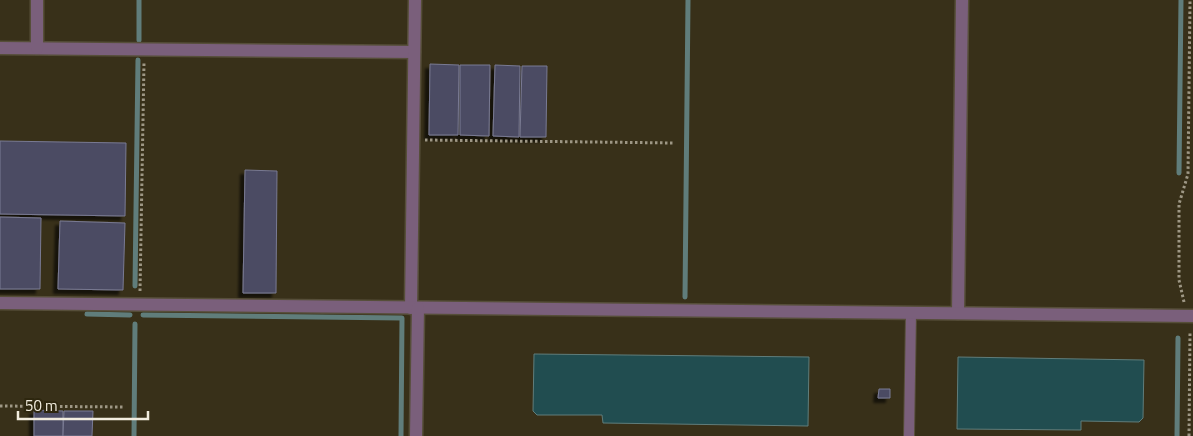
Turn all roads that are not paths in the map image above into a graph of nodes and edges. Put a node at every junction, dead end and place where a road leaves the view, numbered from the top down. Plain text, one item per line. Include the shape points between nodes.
1 (37, 0) edge
2 (415, 0) edge
3 (962, 0) edge
4 (0, 48) edge
5 (36, 48) junction
6 (414, 52) junction
7 (0, 303) edge
8 (415, 308) junction
9 (911, 313) junction
10 (958, 313) junction
11 (1190, 316) edge
12 (416, 436) edge
13 (909, 436) edge

1 - 5 street
2 - 6 street
3 - 10 street
4 - 5 street
5 - 6 street
6 - 8 street
7 - 8 street
8 - 9 street
8 - 12 street
9 - 10 street
9 - 13 lane
10 - 11 street

